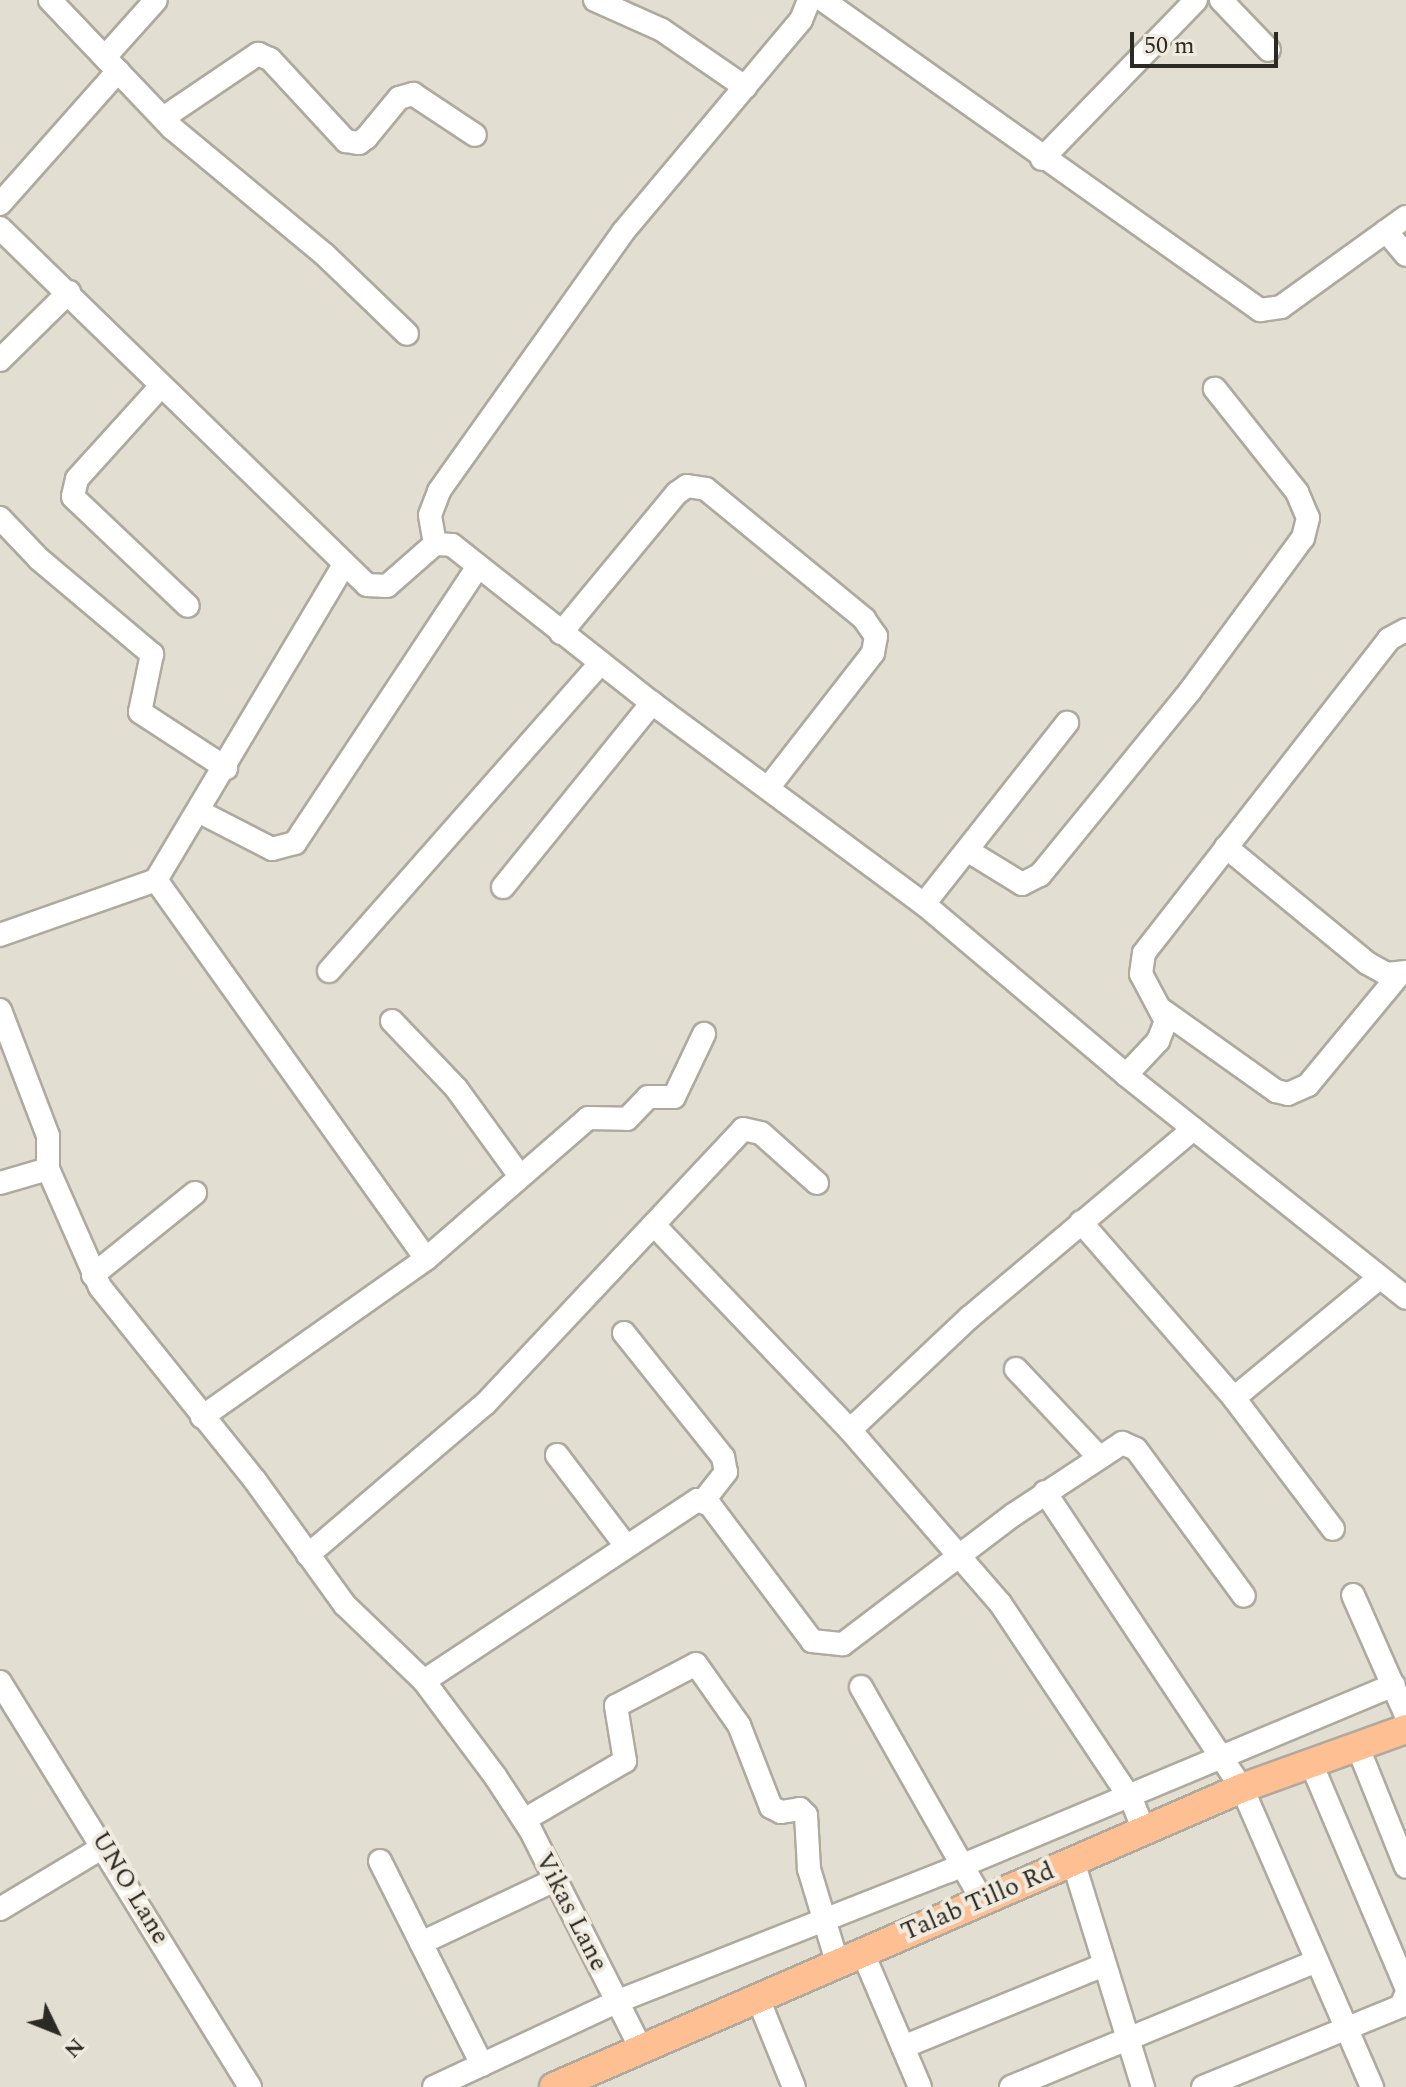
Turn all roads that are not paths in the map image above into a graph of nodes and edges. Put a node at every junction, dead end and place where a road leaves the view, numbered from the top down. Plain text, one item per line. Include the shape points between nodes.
1 (50, 0) edge
2 (156, 0) edge
3 (595, 0) edge
4 (809, 0) edge
5 (823, 0) edge
6 (1196, 0) edge
7 (1221, 0) edge
8 (1269, 50) dead end
9 (111, 64) junction
10 (745, 87) junction
11 (163, 118) junction
12 (475, 135) dead end
13 (1042, 159) junction
14 (0, 204) edge
15 (1406, 217) edge
16 (0, 228) edge
17 (1386, 231) junction
18 (1406, 255) edge
19 (69, 292) junction
20 (407, 334) dead end
21 (0, 360) edge
22 (161, 386) junction
23 (1215, 389) dead end
24 (0, 518) edge
25 (435, 544) junction
26 (343, 566) junction
27 (477, 568) junction
28 (188, 606) dead end
29 (1406, 630) edge
30 (561, 633) junction
31 (601, 663) junction
32 (652, 703) junction
33 (1067, 723) dead end
34 (226, 768) junction
35 (768, 788) junction
36 (200, 812) junction
37 (1226, 847) junction
38 (970, 852) junction
39 (156, 880) junction
40 (503, 887) dead end
41 (924, 904) junction
42 (0, 935) edge
43 (329, 971) dead end
44 (1403, 973) edge
45 (0, 1010) edge
46 (1162, 1010) junction
47 (392, 1021) dead end
48 (704, 1034) dead end
49 (1126, 1075) junction
50 (1193, 1129) junction
51 (48, 1169) junction
52 (520, 1176) junction
53 (0, 1183) edge
54 (817, 1183) dead end
55 (195, 1193) dead end
56 (1081, 1222) junction
57 (655, 1226) junction
58 (426, 1259) junction
59 (93, 1275) junction
60 (1379, 1278) junction
61 (1406, 1298) edge
62 (624, 1333) dead end
63 (1016, 1369) dead end
64 (1234, 1398) junction
65 (202, 1417) junction
66 (850, 1430) junction
67 (557, 1455) dead end
68 (1098, 1456) junction
69 (1045, 1492) junction
70 (704, 1500) junction
71 (1333, 1529) dead end
72 (626, 1546) junction
73 (959, 1554) junction
74 (308, 1555) junction
75 (1353, 1595) dead end
76 (1244, 1596) dead end
77 (424, 1681) junction
78 (3, 1686) edge
79 (861, 1687) dead end
80 (1401, 1705) edge
81 (1357, 1745) junction
82 (1311, 1763) junction
83 (1232, 1770) junction
84 (1135, 1809) junction
85 (524, 1820) junction
86 (105, 1846) junction
87 (380, 1861) dead end
88 (1073, 1861) junction
89 (1406, 1867) edge
90 (972, 1879) junction
91 (555, 1880) junction
92 (0, 1909) edge
93 (836, 1941) junction
94 (421, 1943) junction
95 (1317, 1961) junction
96 (1104, 1965) junction
97 (1406, 1987) edge
98 (1406, 1995) edge
99 (757, 1996) junction
100 (629, 2026) junction
101 (1347, 2030) junction
102 (1125, 2036) junction
103 (903, 2047) junction
104 (482, 2065) junction
105 (250, 2087) edge
106 (434, 2087) edge
107 (554, 2087) edge
108 (794, 2087) edge
109 (920, 2087) edge
110 (1011, 2087) edge
111 (1143, 2087) edge
112 (1203, 2087) edge
113 (1372, 2087) edge

1 - 9 street
2 - 9 street
3 - 10 street via 662,30
4 - 10 street via 801,20
5 - 13 street
6 - 13 street
7 - 8 street
9 - 11 street
9 - 14 street
10 - 25 street via 623,232 439,491 430,515
11 - 12 street via 258,54 270,59 346,141 359,143 399,98 413,94
11 - 20 street via 315,246
13 - 17 street via 1260,310 1281,307
15 - 17 street
16 - 19 street
17 - 18 street
19 - 21 street
19 - 22 street
22 - 26 street
22 - 28 street via 77,479 73,497
23 - 38 street via 1297,492 1308,518 1303,538 1190,691 1040,875 1022,884
24 - 34 street via 39,559 152,654 140,712
25 - 26 street via 387,586 367,585
25 - 27 street via 452,545
26 - 34 street
27 - 30 street
27 - 36 street via 295,843 272,849
29 - 37 street via 1389,639
30 - 31 street
30 - 35 street via 677,493 687,486 706,489 864,619 876,636 873,653
31 - 32 street
31 - 43 street
32 - 35 street
32 - 40 street
33 - 38 street
34 - 36 street
35 - 41 street
36 - 39 street
37 - 44 street via 1367,963
37 - 46 street via 1144,953 1141,974
38 - 41 street
39 - 42 street
39 - 58 street
41 - 49 street
44 - 46 street via 1308,1085 1288,1094 1276,1091
45 - 51 street, Vikas Lane via 48,1136
46 - 49 street via 1166,1021 1158,1041
47 - 52 street via 456,1088
48 - 52 street via 674,1097 648,1097 627,1119 588,1118
49 - 50 street
50 - 56 street
50 - 60 street
51 - 53 street
51 - 59 street, Vikas Lane
52 - 58 street
54 - 57 street via 761,1133 743,1129
55 - 59 street
56 - 64 street
56 - 66 street
57 - 66 street
57 - 74 street via 485,1404
58 - 65 street
59 - 65 street, Vikas Lane
60 - 61 street
60 - 64 street
62 - 70 street via 723,1457 726,1472
63 - 68 street
64 - 71 street
65 - 74 street, Vikas Lane
66 - 73 street
67 - 72 street
68 - 69 street
68 - 76 street via 1122,1443 1136,1449
69 - 73 street
69 - 83 street
70 - 72 street via 690,1503
70 - 73 street via 804,1633 822,1646 853,1640
72 - 77 street
73 - 84 street via 1015,1623
74 - 77 street, Vikas Lane via 345,1605
75 - 80 street
77 - 85 street, Vikas Lane
78 - 86 street, UNO Lane
79 - 90 street
80 - 81 main road, Talab Tillo Rd
80 - 83 street
81 - 82 main road, Talab Tillo Rd
81 - 89 street
82 - 83 main road, Talab Tillo Rd
82 - 97 street
83 - 84 main road, Talab Tillo Rd
83 - 84 street
83 - 95 street
84 - 88 main road, Talab Tillo Rd
84 - 90 street
85 - 91 street, Vikas Lane
85 - 93 street via 625,1761 616,1706 696,1664 739,1725 771,1807 781,1812 800,1809 806,1815 809,1869
86 - 92 street
86 - 105 street, UNO Lane
87 - 94 street
88 - 90 main road, Talab Tillo Rd
88 - 96 street
90 - 93 main road, Talab Tillo Rd
90 - 93 street
91 - 94 street
91 - 100 street, Vikas Lane
93 - 99 main road, Talab Tillo Rd
93 - 100 street
93 - 103 street
94 - 104 street
95 - 101 street
95 - 102 street
96 - 102 street
96 - 103 street
98 - 101 street via 1401,2006
99 - 100 main road, Talab Tillo Rd
99 - 108 street
100 - 104 street
100 - 107 main road, Talab Tillo Rd
101 - 112 street
101 - 113 street
102 - 110 street
102 - 111 street
103 - 109 street
104 - 106 street

